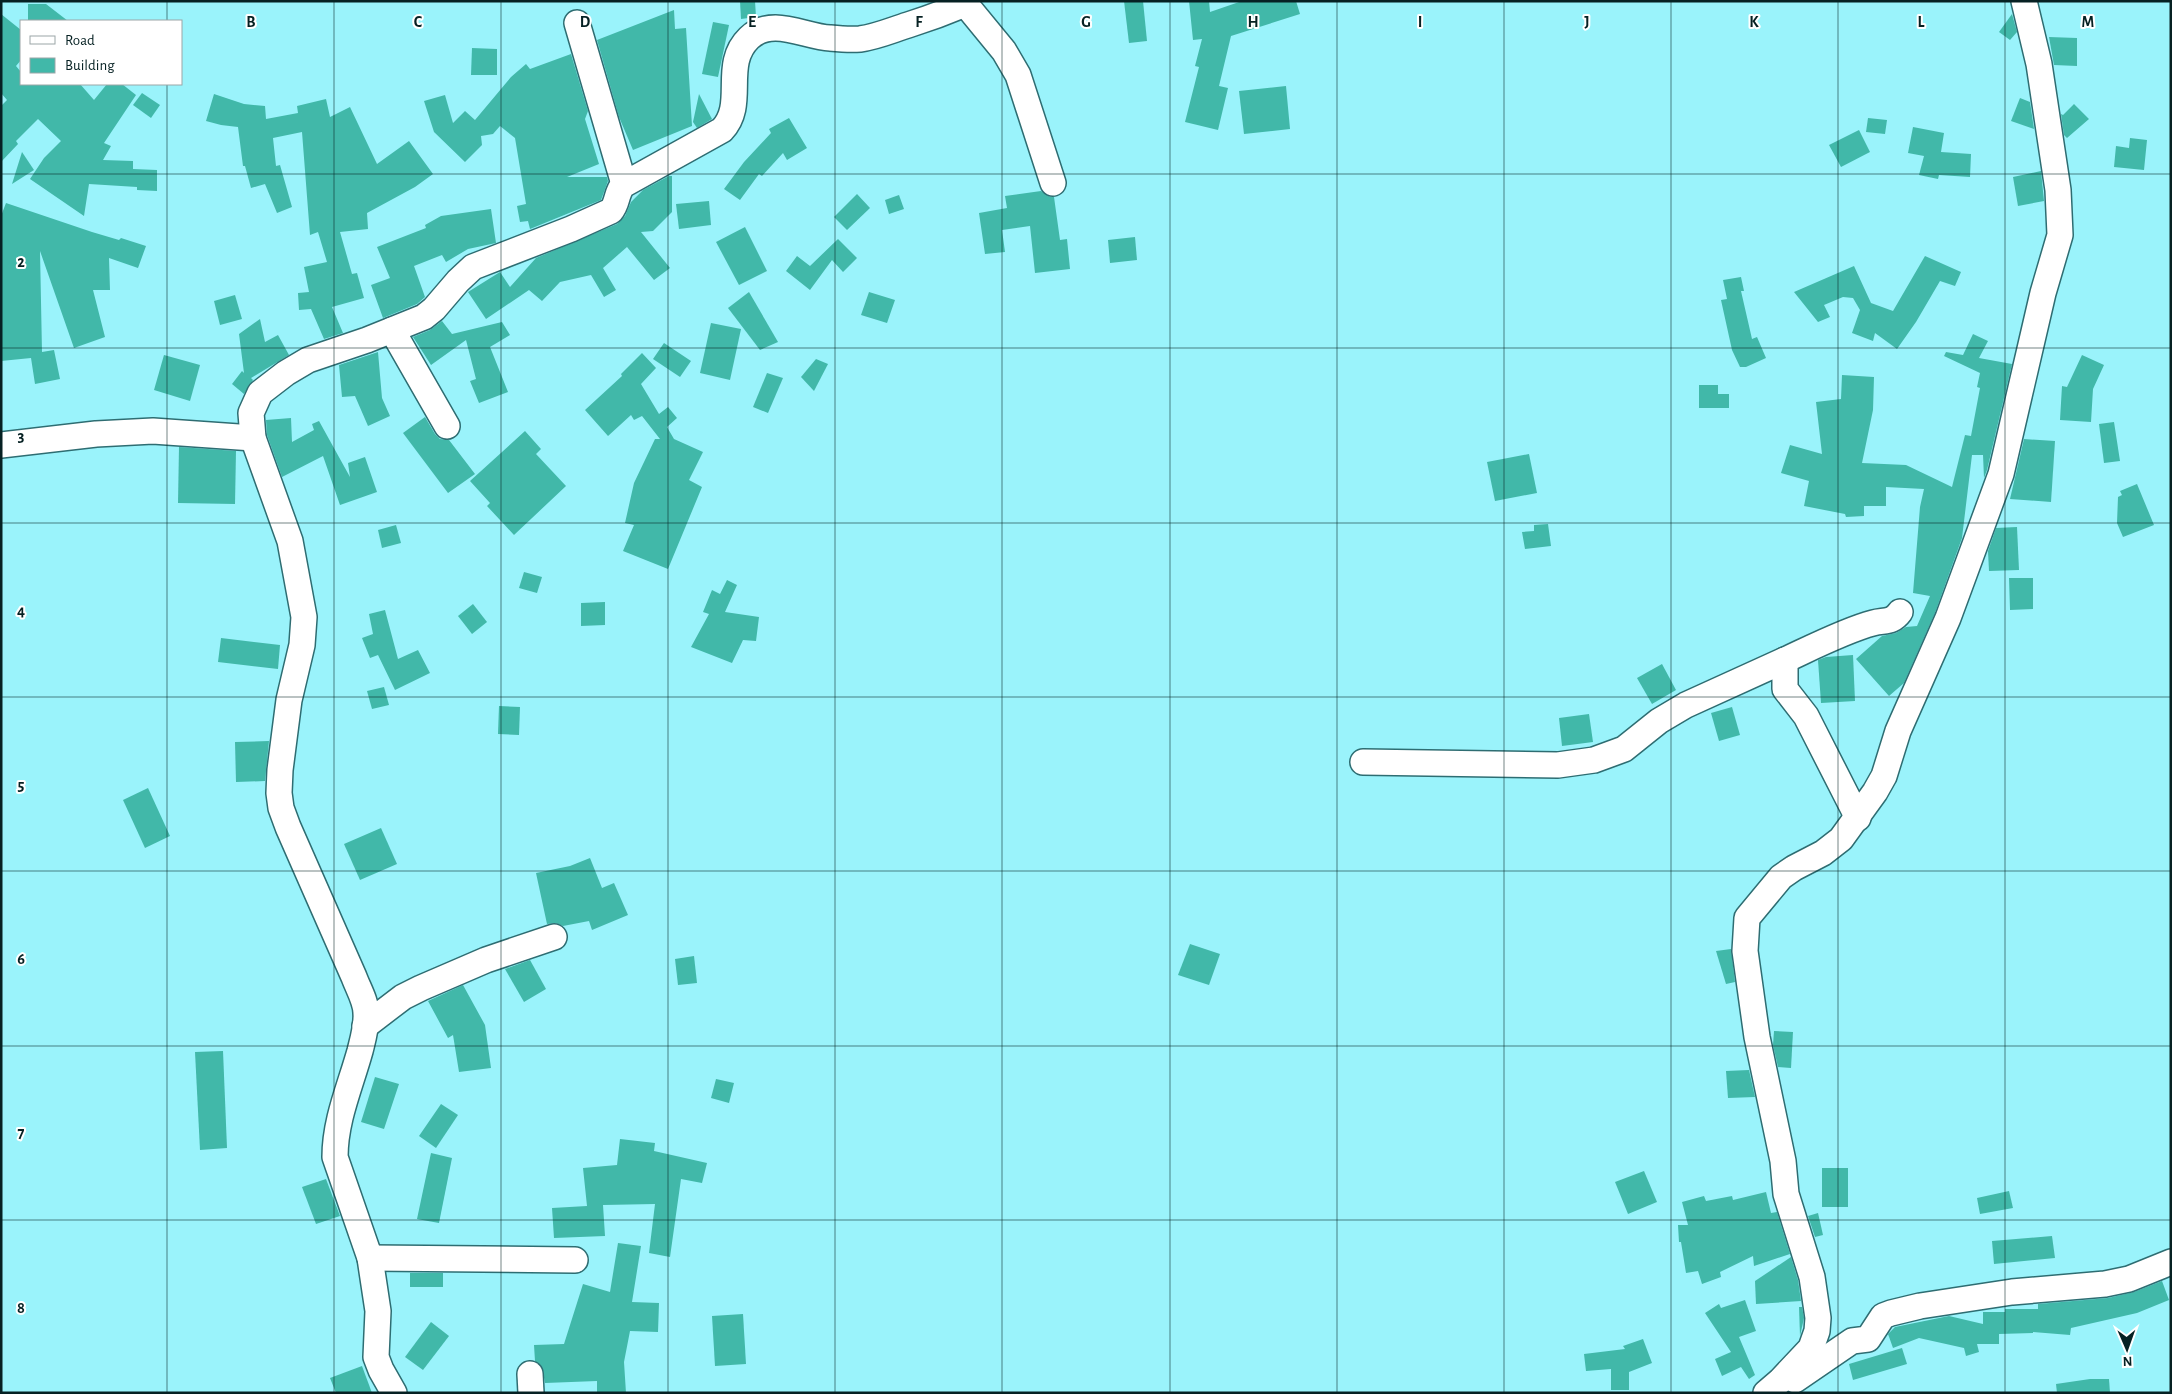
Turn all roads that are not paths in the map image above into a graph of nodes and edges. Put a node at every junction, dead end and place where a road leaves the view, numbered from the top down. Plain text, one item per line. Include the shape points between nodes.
1 (2024, 1) edge
2 (964, 3) edge
3 (577, 23) dead end
4 (1053, 183) dead end
5 (624, 184) junction
6 (392, 330) junction
7 (447, 426) dead end
8 (253, 438) junction
9 (1, 445) edge
10 (1900, 612) dead end
11 (1785, 660) junction
12 (1364, 762) dead end
13 (1858, 818) junction
14 (554, 937) dead end
15 (365, 1026) junction
16 (370, 1258) junction
17 (575, 1260) dead end
18 (2171, 1262) edge
19 (394, 1393) edge
20 (1766, 1393) edge
21 (1776, 1393) edge

1 - 13 street via 2039,64 2058,190 2060,235 2043,293 2001,474 1948,618 1898,731 1884,776
2 - 4 street via 1004,51 1018,76
2 - 5 street via 891,32 861,39 823,38 791,28 758,32 749,38 734,64 734,98 728,123 707,139
3 - 5 street
5 - 6 street via 611,211 473,267 424,317
6 - 7 street
6 - 8 street via 308,360 271,384 260,393 251,413
8 - 9 street via 153,431
8 - 15 street via 290,541 304,617 302,645 282,736 281,808 364,1001
10 - 11 street via 1895,619 1871,623
11 - 12 street via 1686,706 1659,721 1624,749 1594,760 1558,765
11 - 13 street via 1785,689 1806,716
13 - 20 street via 1823,854 1781,877 1753,909 1745,927 1745,951 1757,1037 1783,1161 1786,1194 1812,1277 1818,1318 1811,1348
14 - 15 street via 486,960 422,988 403,997
15 - 16 street via 339,1116 335,1157
16 - 17 street
16 - 19 street via 378,1311 376,1357
18 - 21 street via 2119,1281 2012,1292 1891,1313 1883,1316 1868,1339 1852,1341

